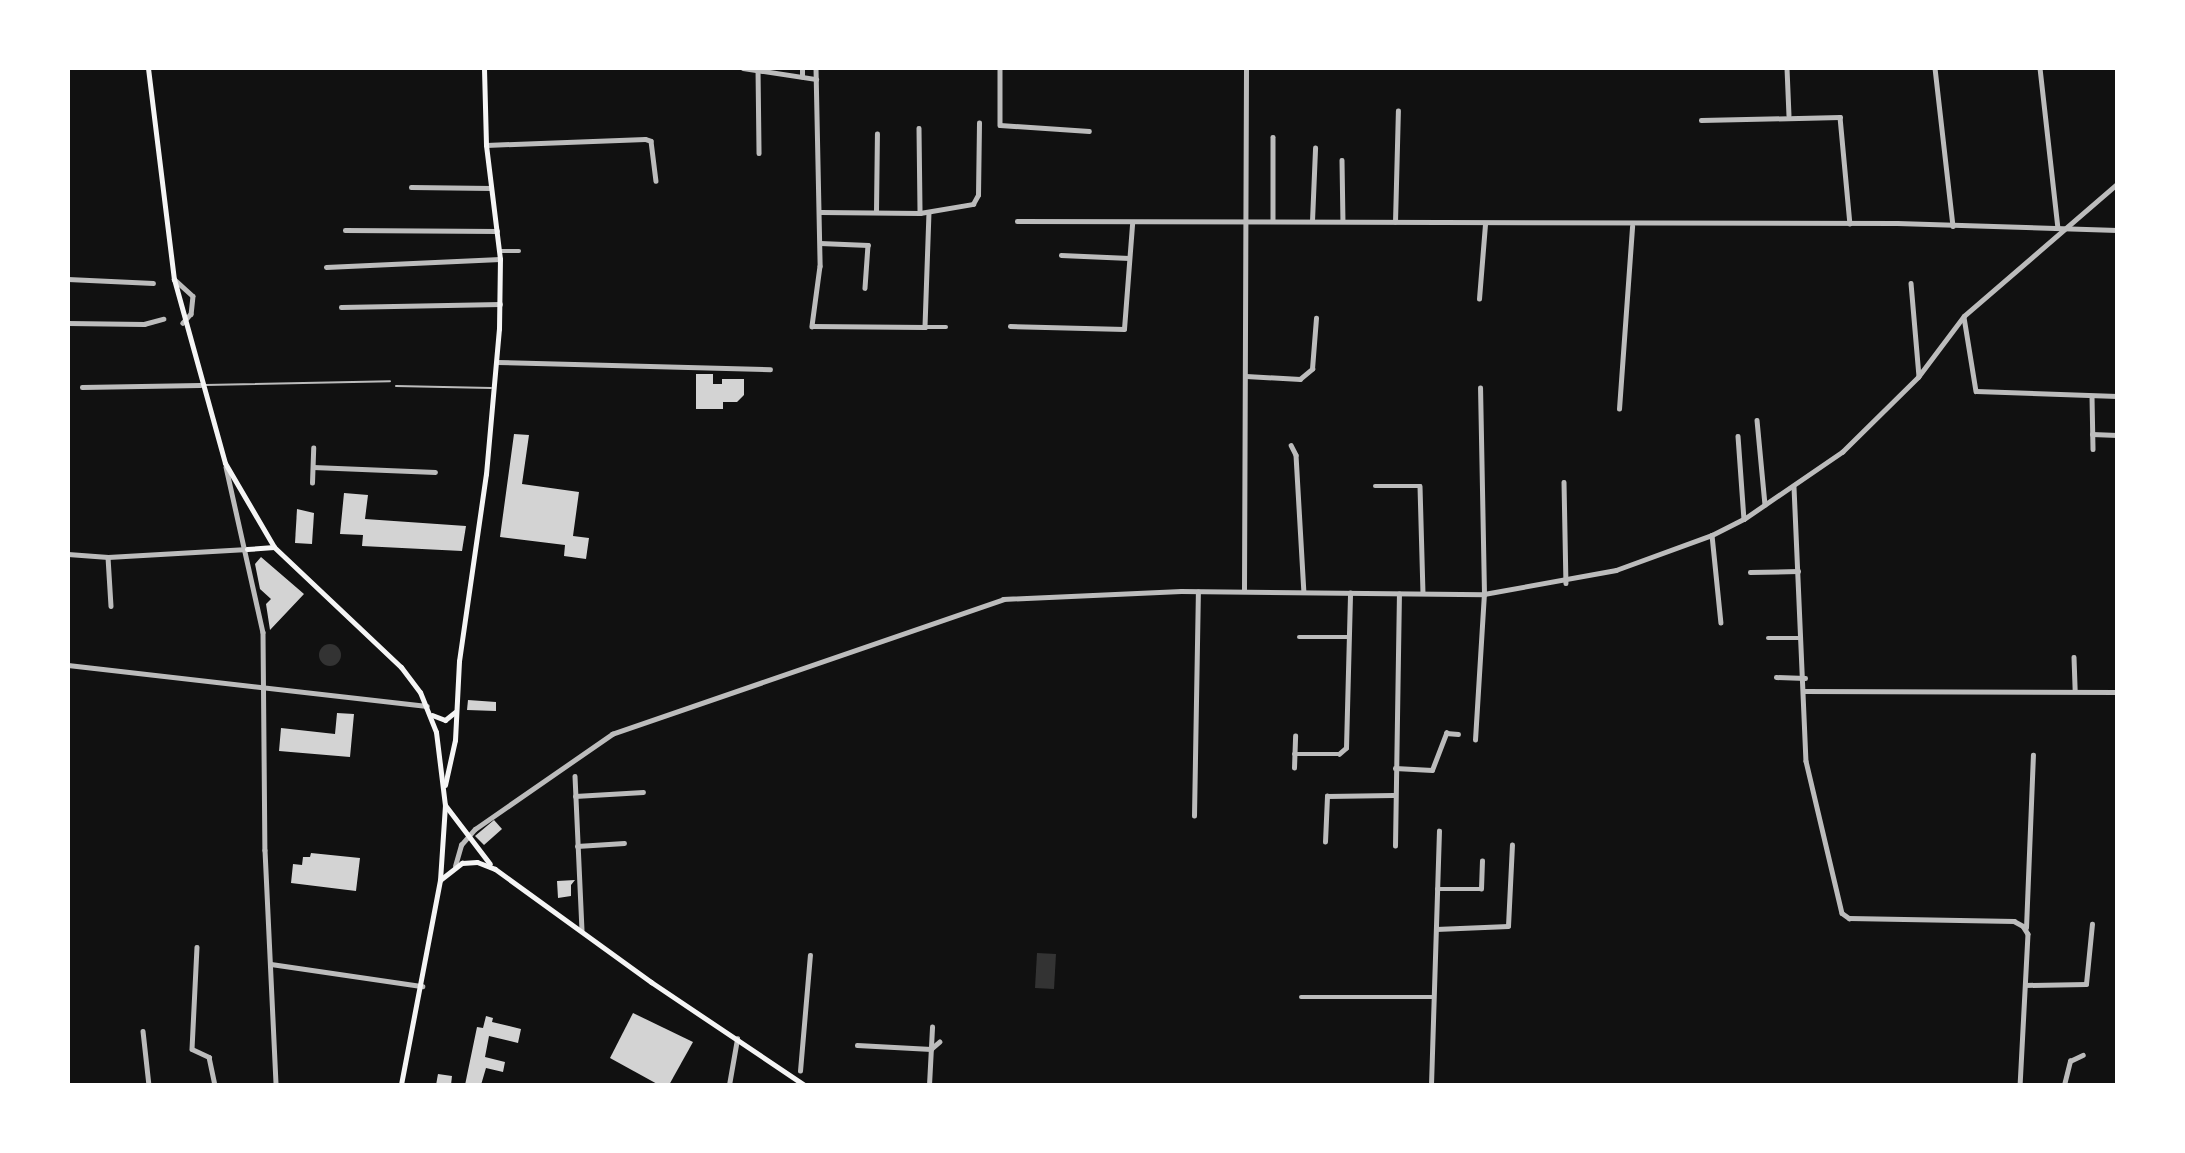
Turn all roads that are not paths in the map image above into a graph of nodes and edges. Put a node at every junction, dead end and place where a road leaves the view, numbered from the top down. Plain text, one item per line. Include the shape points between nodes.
1 (148, 68) edge
2 (484, 68) edge
3 (743, 68) edge
4 (802, 68) edge
5 (816, 68) edge
6 (1000, 68) edge
7 (1246, 68) edge
8 (1787, 68) edge
9 (1935, 68) edge
10 (2040, 68) edge
11 (758, 70) edge
12 (802, 77) junction
13 (816, 79) junction
14 (1398, 111) dead end
15 (1789, 115) junction
16 (1701, 120) dead end
17 (979, 123) dead end
18 (919, 128) dead end
19 (1089, 131) dead end
20 (877, 134) dead end
21 (1273, 137) dead end
22 (486, 145) junction
23 (1315, 148) dead end
24 (759, 153) dead end
25 (1342, 160) dead end
26 (656, 181) dead end
27 (2117, 184) edge
28 (411, 187) dead end
29 (491, 188) junction
30 (876, 211) junction
31 (821, 212) junction
32 (929, 212) junction
33 (920, 213) junction
34 (1248, 220) junction
35 (1273, 220) junction
36 (1017, 221) dead end
37 (1312, 221) junction
38 (1343, 221) junction
39 (1395, 222) junction
40 (1132, 224) junction
41 (1485, 224) junction
42 (1850, 225) junction
43 (1632, 226) junction
44 (1953, 226) junction
45 (2059, 228) junction
46 (2067, 229) junction
47 (345, 230) dead end
48 (2117, 230) edge
49 (497, 231) junction
50 (820, 243) junction
51 (500, 251) junction
52 (519, 251) dead end
53 (1061, 255) dead end
54 (1129, 258) junction
55 (500, 259) junction
56 (326, 267) dead end
57 (68, 279) edge
58 (174, 279) junction
59 (153, 283) dead end
60 (1911, 284) dead end
61 (865, 288) dead end
62 (1479, 299) dead end
63 (500, 304) junction
64 (341, 307) dead end
65 (1964, 316) junction
66 (163, 318) dead end
67 (1317, 318) dead end
68 (68, 323) edge
69 (183, 323) junction
70 (1010, 326) dead end
71 (925, 327) junction
72 (946, 327) dead end
73 (497, 362) junction
74 (770, 369) dead end
75 (1246, 376) junction
76 (1919, 377) junction
77 (390, 380) dead end
78 (200, 385) junction
79 (396, 386) dead end
80 (82, 387) dead end
81 (495, 388) junction
82 (1480, 388) dead end
83 (2092, 396) junction
84 (2117, 396) edge
85 (1619, 409) dead end
86 (1757, 420) dead end
87 (2092, 434) junction
88 (2117, 435) edge
89 (1738, 436) dead end
90 (1291, 445) dead end
91 (313, 448) dead end
92 (2093, 449) dead end
93 (225, 463) junction
94 (313, 467) junction
95 (435, 472) dead end
96 (1564, 482) dead end
97 (313, 483) dead end
98 (1375, 486) dead end
99 (1794, 486) junction
100 (1765, 505) junction
101 (1744, 519) junction
102 (1712, 535) junction
103 (274, 547) junction
104 (247, 549) junction
105 (68, 554) edge
106 (108, 557) junction
107 (1798, 571) junction
108 (1750, 572) dead end
109 (1566, 583) junction
110 (1244, 591) junction
111 (1198, 592) junction
112 (1304, 592) junction
113 (1423, 592) junction
114 (1350, 593) junction
115 (1399, 594) junction
116 (1484, 594) junction
117 (111, 606) dead end
118 (1721, 623) dead end
119 (1299, 637) dead end
120 (1348, 637) junction
121 (1768, 638) dead end
122 (1801, 638) junction
123 (2074, 657) dead end
124 (68, 665) edge
125 (1776, 677) dead end
126 (1805, 678) junction
127 (266, 689) junction
128 (1804, 691) junction
129 (2075, 691) junction
130 (2117, 692) edge
131 (428, 706) junction
132 (456, 709) junction
133 (431, 714) junction
134 (1458, 734) dead end
135 (1295, 737) dead end
136 (1475, 740) dead end
137 (1294, 754) junction
138 (2033, 755) dead end
139 (1294, 768) dead end
140 (1395, 768) junction
141 (575, 776) dead end
142 (444, 789) junction
143 (643, 792) dead end
144 (1393, 795) junction
145 (575, 796) junction
146 (445, 805) junction
147 (1194, 816) dead end
148 (1439, 831) dead end
149 (466, 836) junction
150 (1325, 842) dead end
151 (624, 843) dead end
152 (1512, 845) dead end
153 (577, 846) junction
154 (1395, 846) dead end
155 (1482, 861) dead end
156 (455, 866) junction
157 (495, 869) junction
158 (440, 880) junction
159 (1437, 889) junction
160 (2092, 924) dead end
161 (1436, 929) junction
162 (2026, 929) junction
163 (582, 930) junction
164 (197, 947) dead end
165 (810, 955) dead end
166 (271, 964) junction
167 (2025, 985) junction
168 (422, 986) junction
169 (1301, 997) dead end
170 (1434, 998) junction
171 (932, 1027) dead end
172 (143, 1031) dead end
173 (737, 1039) junction
174 (939, 1042) dead end
175 (857, 1045) dead end
176 (931, 1049) junction
177 (2083, 1055) dead end
178 (800, 1070) dead end
179 (149, 1085) edge
180 (215, 1085) edge
181 (276, 1085) edge
182 (401, 1085) edge
183 (729, 1085) edge
184 (804, 1085) edge
185 (929, 1085) edge
186 (1431, 1085) edge
187 (2020, 1085) edge
188 (2064, 1085) edge

1 - 58 main road
2 - 22 main road
3 - 11 street
4 - 12 street
5 - 13 street
6 - 19 street via 1000,125
7 - 34 street
8 - 15 street
9 - 44 street
10 - 45 street
11 - 12 street
11 - 24 street
12 - 13 street
13 - 31 street
14 - 39 street
15 - 16 street
15 - 42 street via 1840,117
17 - 32 street via 978,195 973,204
18 - 33 street
20 - 30 street
21 - 35 street
22 - 26 street via 645,139 651,141
22 - 29 main road
23 - 37 street
25 - 38 street
27 - 46 street
28 - 29 street
29 - 49 main road
30 - 31 street
30 - 33 street
31 - 50 street
32 - 33 street
32 - 71 street
34 - 35 street
34 - 40 street
34 - 75 street
35 - 37 street
36 - 40 street
37 - 38 street
38 - 39 street
39 - 41 street
40 - 54 street
41 - 43 street
41 - 62 street
42 - 43 street
42 - 44 street
43 - 85 street
44 - 45 street
45 - 46 street
46 - 48 street
46 - 65 street
47 - 49 street
49 - 51 main road
50 - 61 street via 868,245
50 - 71 street via 812,327
51 - 52 street
51 - 55 main road
53 - 54 street
54 - 70 street via 1124,329
55 - 56 street
55 - 63 main road
57 - 59 street
58 - 69 main road
58 - 69 street via 193,296 191,314
60 - 76 street
63 - 64 street
63 - 73 main road
65 - 76 street
65 - 83 street via 1976,391
66 - 68 street via 144,324
67 - 75 street via 1312,369 1300,379
69 - 78 main road
71 - 72 street
73 - 74 street
73 - 81 main road
75 - 110 street
76 - 99 street via 1842,452
77 - 78 lane
78 - 80 street
78 - 93 main road
79 - 81 lane
81 - 132 main road
82 - 116 street
83 - 84 street
83 - 87 street
86 - 100 street
87 - 88 street
87 - 92 street
89 - 101 street
90 - 112 street via 1296,455
91 - 94 street
93 - 103 main road
93 - 104 street
94 - 95 street
94 - 97 street
96 - 109 street
98 - 113 street via 1420,486
99 - 100 street
99 - 107 street
100 - 101 street
101 - 102 street
102 - 109 street
102 - 118 street
103 - 104 main road
103 - 131 main road via 401,667
104 - 106 street
104 - 127 street via 263,632
105 - 106 street
106 - 117 street
107 - 108 street
107 - 122 street
109 - 116 street
110 - 111 street
110 - 112 street
111 - 147 street
111 - 149 street via 1003,599 907,629 726,698 612,734
112 - 114 street
113 - 115 street
113 - 116 street
114 - 115 street
114 - 120 street
115 - 140 street
116 - 136 street
119 - 120 street
120 - 137 street via 1346,748 1339,754
121 - 122 street
122 - 126 street
123 - 129 street
124 - 127 street
125 - 126 street
126 - 128 street
127 - 131 street
127 - 166 street via 264,814
128 - 129 street
128 - 162 street via 1805,761 1842,914 1849,918 2014,921
129 - 130 street
131 - 133 main road
132 - 133 main road via 445,720
132 - 142 main road via 456,740
133 - 142 main road
134 - 140 street via 1446,733 1432,770
135 - 137 street
137 - 139 street
138 - 162 street
140 - 144 street
141 - 145 street
142 - 146 main road
143 - 145 street
144 - 150 street via 1327,796
144 - 154 street
145 - 153 street
146 - 149 main road
146 - 158 main road
148 - 159 street
149 - 156 street
149 - 157 main road
151 - 153 street
152 - 161 street via 1508,926
153 - 163 street
155 - 159 street via 1481,889
156 - 157 main road via 477,862
156 - 158 main road
157 - 163 main road
158 - 168 main road
159 - 161 street
160 - 167 street via 2086,984
161 - 170 street
162 - 167 street
163 - 173 main road
164 - 180 street via 191,1049 209,1057
165 - 178 street
166 - 168 street
166 - 181 street
167 - 187 street
168 - 182 main road
169 - 170 street
170 - 186 street
171 - 176 street
172 - 179 street
173 - 183 street
173 - 184 main road
174 - 176 street
175 - 176 street
176 - 185 street
177 - 188 street via 2070,1061

